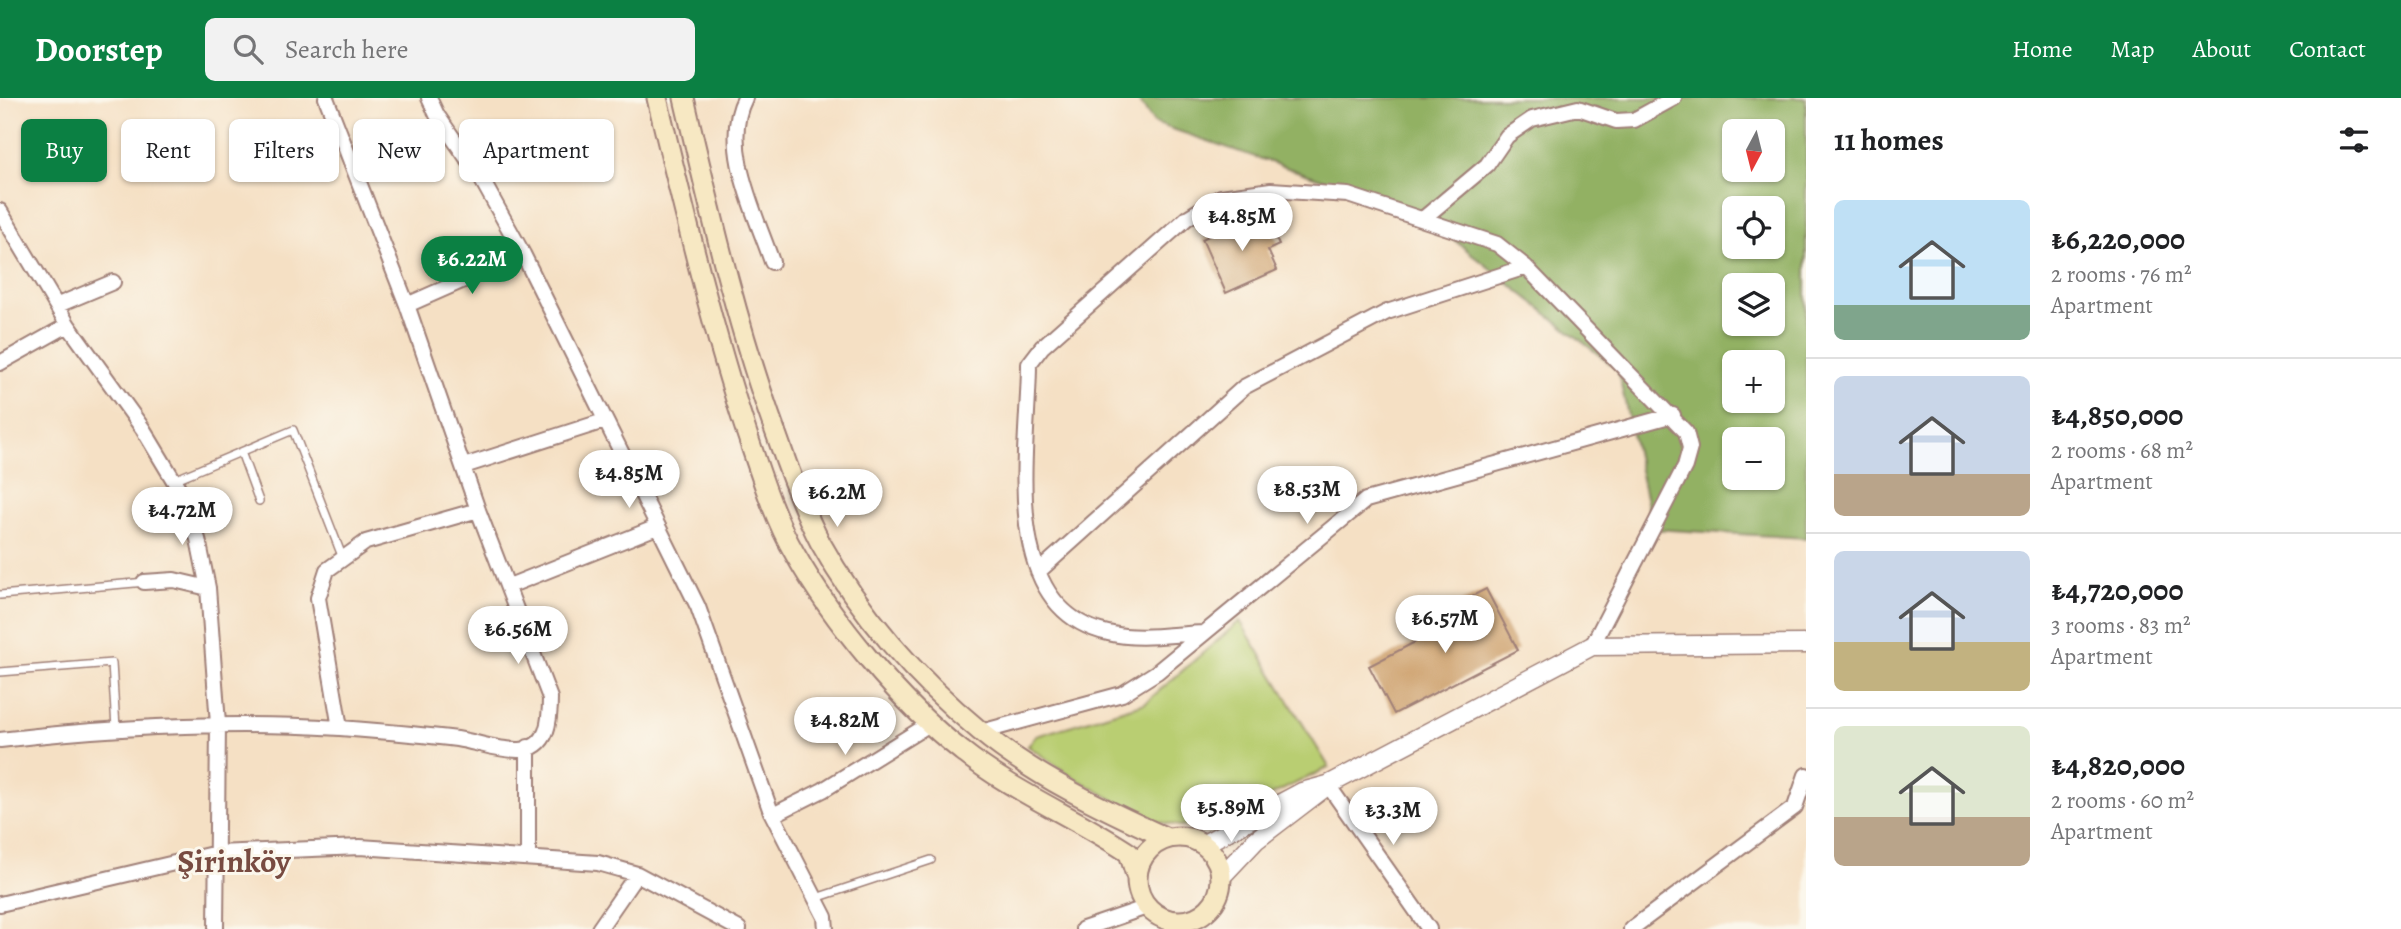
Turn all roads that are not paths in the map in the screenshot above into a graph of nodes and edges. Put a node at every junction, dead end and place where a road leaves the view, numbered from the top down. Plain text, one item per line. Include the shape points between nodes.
1 (326, 98) edge
2 (429, 98) edge
3 (657, 98) edge
4 (684, 98) edge
5 (746, 98) edge
6 (1674, 98) edge
7 (0, 211) edge
8 (1424, 218) junction
9 (523, 254) junction
10 (772, 262) dead end
11 (1526, 267) junction
12 (113, 282) dead end
13 (407, 305) junction
14 (58, 306) junction
15 (68, 325) junction
16 (0, 363) edge
17 (1673, 415) junction
18 (604, 421) junction
19 (241, 452) junction
20 (464, 466) junction
21 (174, 480) junction
22 (259, 501) dead end
23 (478, 510) junction
24 (657, 527) junction
25 (342, 556) junction
26 (1038, 572) junction
27 (147, 582) joint
28 (509, 586) junction
29 (208, 588) junction
30 (0, 596) edge
31 (1204, 634) junction
32 (1806, 644) edge
33 (1592, 646) junction
34 (0, 672) edge
35 (932, 723) junction
36 (218, 724) junction
37 (116, 727) junction
38 (340, 728) junction
39 (981, 732) junction
40 (0, 740) edge
41 (528, 747) junction
42 (1806, 775) edge
43 (1328, 785) junction
44 (773, 815) junction
45 (1167, 838) junction
46 (1204, 844) junction
47 (217, 853) junction
48 (528, 857) junction
49 (931, 860) dead end
50 (637, 874) junction
51 (1136, 874) junction
52 (1221, 877) junction
53 (816, 898) junction
54 (0, 904) edge
55 (1147, 907) junction
56 (1207, 919) edge
57 (1167, 924) edge
58 (216, 929) edge
59 (598, 929) edge
60 (739, 929) edge
61 (826, 929) edge
62 (1083, 929) edge
63 (1429, 929) edge
64 (1631, 929) edge

1 - 13 street
2 - 9 street
3 - 35 main road via 711,320 794,553 886,678
4 - 39 main road via 755,377 820,541 852,593 892,644
5 - 10 street via 736,115 739,160
6 - 8 street via 1634,120 1616,121 1578,108 1532,119 1507,136 1487,165
7 - 14 street
8 - 11 street via 1497,244
8 - 26 street via 1348,195 1270,190 1221,197 1187,218 1042,347 1029,365 1024,513 1030,554
9 - 13 street
9 - 18 street
11 - 17 street
11 - 26 street via 1387,312 1244,387
12 - 14 street
13 - 20 street
14 - 15 street
15 - 16 street
15 - 21 street
17 - 31 street via 1366,500
17 - 33 street via 1686,432 1690,449 1685,466
18 - 20 street
18 - 24 street
19 - 21 lane
19 - 22 lane
19 - 25 lane via 293,430
20 - 23 street
21 - 29 street via 198,539
23 - 25 street via 366,542
23 - 28 street
24 - 28 street
24 - 44 street via 698,607
25 - 38 street via 327,570 318,598
26 - 31 street via 1047,592 1080,623 1106,633 1139,638
27 - 29 street via 174,580
27 - 30 lane
28 - 41 street via 550,698 550,727 537,744
29 - 36 street
31 - 39 street via 1157,673 1122,694
32 - 33 street
33 - 43 street
34 - 37 lane via 112,663
35 - 44 street
35 - 51 main road via 961,751 1018,790 1129,853
36 - 37 street
36 - 38 street
36 - 47 street
37 - 40 street
38 - 41 street via 520,750
39 - 45 main road via 1109,812
41 - 48 street
42 - 64 street via 1795,807
43 - 46 street via 1302,792
43 - 52 street via 1256,840
43 - 63 street
44 - 53 street
45 - 46 main road via 1193,838
45 - 51 main road via 1146,851
46 - 52 main road via 1213,853
47 - 48 street via 360,847
47 - 54 street
47 - 58 street
48 - 50 street via 598,863
49 - 53 lane
50 - 59 street
50 - 60 street
51 - 55 main road via 1137,889
52 - 56 main road
53 - 61 street
55 - 57 main road
55 - 62 street
56 - 57 main road

